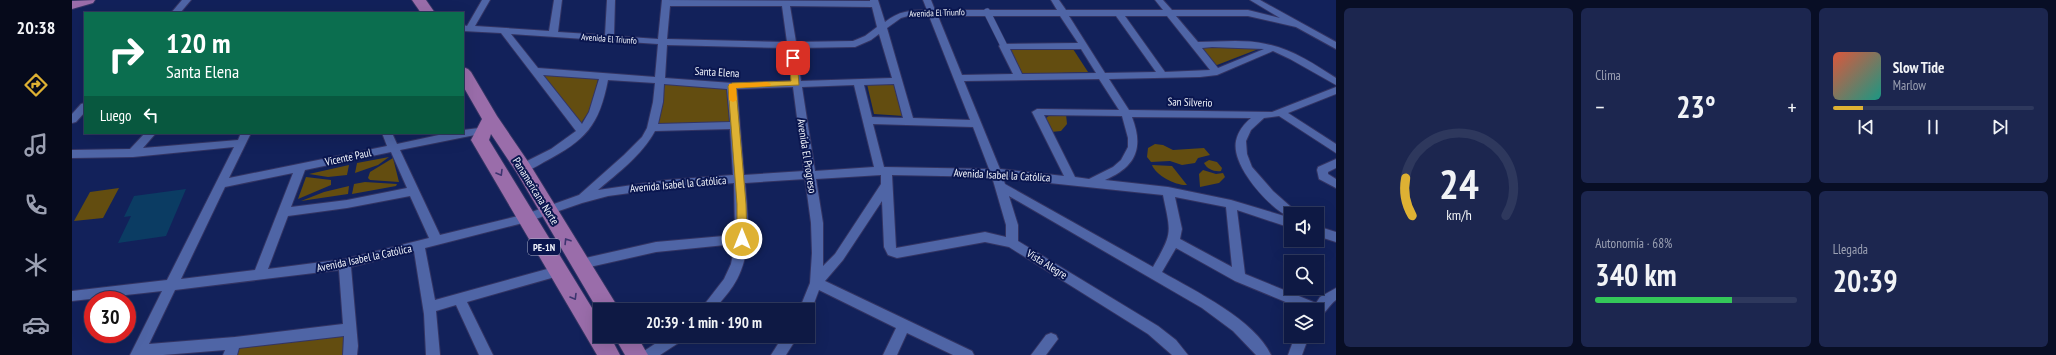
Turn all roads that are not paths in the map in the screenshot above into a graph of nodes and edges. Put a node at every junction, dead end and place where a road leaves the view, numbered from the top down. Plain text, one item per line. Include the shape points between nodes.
1 (88, 0) edge
2 (188, 0) edge
3 (419, 0) edge
4 (486, 0) edge
5 (558, 0) edge
6 (611, 0) edge
7 (927, 0) edge
8 (1055, 0) edge
9 (1159, 0) edge
10 (1254, 0) edge
11 (666, 1) edge
12 (785, 2) edge
13 (875, 2) edge
14 (72, 5) edge
15 (176, 12) edge
16 (427, 12) edge
17 (932, 12) junction
18 (987, 12) junction
19 (1062, 12) junction
20 (1119, 13) junction
21 (1170, 13) junction
22 (1298, 25) junction
23 (467, 28) edge
24 (883, 29) junction
25 (504, 31) junction
26 (553, 35) junction
27 (609, 39) junction
28 (663, 42) junction
29 (791, 45) junction
30 (1195, 45) junction
31 (1004, 46) junction
32 (1083, 46) junction
33 (1336, 46) edge
34 (1272, 48) junction
35 (534, 71) junction
36 (1217, 72) junction
37 (464, 74) edge
38 (1163, 75) junction
39 (604, 76) junction
40 (1101, 76) junction
41 (1019, 77) junction
42 (958, 78) junction
43 (660, 80) junction
44 (858, 82) junction
45 (898, 82) junction
46 (1336, 82) edge
47 (796, 83) junction
48 (732, 86) junction
49 (1336, 90) edge
50 (84, 107) edge
51 (1125, 112) junction
52 (1281, 113) junction
53 (1260, 116) junction
54 (490, 119) junction
55 (72, 120) edge
56 (868, 120) junction
57 (910, 121) junction
58 (976, 124) junction
59 (736, 125) junction
60 (652, 128) junction
61 (582, 132) junction
62 (149, 134) edge
63 (387, 134) edge
64 (246, 136) edge
65 (477, 136) junction
66 (394, 148) junction
67 (1336, 149) edge
68 (133, 153) junction
69 (72, 154) edge
70 (1336, 163) edge
71 (300, 167) junction
72 (522, 168) junction
73 (883, 171) junction
74 (996, 173) junction
75 (810, 175) junction
76 (740, 179) junction
77 (1071, 180) junction
78 (1090, 182) junction
79 (220, 184) junction
80 (1336, 184) edge
81 (886, 186) junction
82 (1000, 186) junction
83 (412, 191) junction
84 (1168, 191) junction
85 (580, 199) junction
86 (1231, 204) junction
87 (1285, 207) edge
88 (549, 211) junction
89 (283, 212) junction
90 (527, 218) junction
91 (1284, 221) edge
92 (742, 239) junction
93 (1174, 241) junction
94 (437, 242) junction
95 (1012, 243) junction
96 (419, 246) junction
97 (345, 264) junction
98 (581, 264) junction
99 (558, 270) junction
100 (1155, 274) junction
101 (260, 276) junction
102 (1238, 277) junction
103 (816, 283) junction
104 (170, 285) junction
105 (72, 296) edge
106 (459, 299) junction
107 (606, 303) edge
108 (712, 303) edge
109 (808, 303) edge
110 (1327, 304) edge
111 (430, 307) junction
112 (904, 326) junction
113 (350, 329) junction
114 (1051, 339) dead end
115 (629, 343) edge
116 (667, 343) edge
117 (786, 343) edge
118 (1299, 343) edge
119 (233, 349) edge
120 (138, 353) edge
121 (350, 355) edge
122 (433, 355) edge
123 (486, 355) edge
124 (609, 355) edge
125 (637, 355) edge
126 (649, 355) edge
127 (778, 355) edge
128 (890, 355) edge
129 (967, 355) edge
130 (1038, 355) edge
131 (1181, 355) edge
132 (1264, 355) edge
133 (1295, 355) edge

1 - 14 highway
2 - 15 street
3 - 16 highway
4 - 23 street
5 - 26 street
6 - 27 street
7 - 17 street
8 - 19 street
9 - 21 street
10 - 22 street, Avenida El Triunfo
11 - 12 street
11 - 28 street
12 - 13 street
12 - 29 street, Avenida El Progreso
13 - 24 street
17 - 18 street, Avenida El Triunfo
17 - 24 street, Avenida El Triunfo via 898,16
17 - 42 street
18 - 19 street, Avenida El Triunfo
18 - 31 street
19 - 20 street, Avenida El Triunfo
19 - 32 street
20 - 21 street, Avenida El Triunfo
20 - 38 street
21 - 22 street, Avenida El Triunfo via 1248,13
21 - 30 street
22 - 33 street, Avenida El Triunfo
23 - 25 street, Avenida El Triunfo
24 - 29 street, Avenida El Triunfo via 854,44
24 - 45 street
25 - 26 street, Avenida El Triunfo
25 - 35 street
26 - 27 street, Avenida El Triunfo
27 - 28 street, Avenida El Triunfo
28 - 29 street, Avenida El Triunfo
28 - 43 street
29 - 47 street, Avenida El Progreso
30 - 34 street via 1257,45
30 - 36 street
31 - 32 street
31 - 41 street
32 - 40 street
34 - 36 street via 1232,68
34 - 46 street
35 - 39 street, Santa Elena
35 - 61 street
36 - 38 street
37 - 54 highway, Panamericana Norte / PE-1N
38 - 40 street
39 - 43 street, Santa Elena
39 - 61 street via 597,108
40 - 41 street
40 - 51 street
41 - 42 street
42 - 58 street
43 - 48 street, Santa Elena
43 - 60 street
44 - 45 street, Santa Elena
44 - 47 street, Santa Elena
44 - 56 street
45 - 57 street
47 - 48 street, Santa Elena
47 - 75 street, Avenida El Progreso
48 - 59 street
49 - 52 street, San Silverio
50 - 55 street
51 - 53 street, San Silverio
51 - 77 street, San Silverio via 1037,112
51 - 78 street via 1132,128 1132,155 1123,166 1111,174
52 - 53 street, San Silverio
52 - 67 street
53 - 87 street via 1243,130 1240,140 1241,152 1254,179
54 - 65 highway
54 - 72 highway, Panamericana Norte / PE-1N
56 - 57 street
56 - 73 street
57 - 58 street
58 - 74 street
59 - 60 street
59 - 76 street
60 - 85 street via 646,139 628,158
61 - 72 street via 559,149
62 - 68 street
63 - 66 street
64 - 68 street
64 - 79 street
65 - 66 street, Vicente Paul
65 -> 90 highway, Panamericana Norte / PE-1N
66 - 71 street, Vicente Paul
66 - 83 street
68 - 69 street
70 - 80 street via 1322,170 1323,176
71 - 79 street, Vicente Paul
71 - 89 street
72 - 88 highway, Panamericana Norte / PE-1N
73 - 74 street, Avenida Isabel la Católica
73 - 75 street, Avenida Isabel la Católica
73 - 81 street
74 - 77 street, Avenida Isabel la Católica
74 - 82 street
75 - 76 street, Avenida Isabel la Católica
75 - 103 street, Avenida El Progreso via 817,223
76 - 85 street, Avenida Isabel la Católica via 635,188
76 - 92 street
77 - 78 street, Avenida Isabel la Católica
78 - 84 street, Avenida Isabel la Católica
79 - 104 street
81 - 95 street, Vista Alegre via 892,252 985,237
81 - 103 street via 839,257
82 - 95 street via 1012,225
82 - 100 street
83 - 89 street via 347,204
83 - 94 street
84 - 86 street, Avenida Isabel la Católica
84 - 93 street via 1176,229
85 - 88 street, Avenida Isabel la Católica
86 - 91 street, Avenida Isabel la Católica
86 - 102 street
88 - 90 street, Avenida Isabel la Católica
98 -> 88 highway, Panamericana Norte / PE-1N
89 - 101 street
90 - 94 street, Avenida Isabel la Católica
90 - 99 highway, Panamericana Norte / PE-1N
92 - 98 street via 656,247
92 - 108 street via 737,264 729,282
93 - 100 street
93 - 102 street
94 - 96 street, Avenida Isabel la Católica
95 - 131 street, Vista Alegre via 1153,330
96 - 97 street, Avenida Isabel la Católica
96 - 111 street
97 - 101 street, Avenida Isabel la Católica
97 - 113 street
98 - 107 highway, Panamericana Norte / PE-1N
99 - 106 street
99 -> 124 highway, Panamericana Norte / PE-1N
100 - 132 street via 1234,323
101 - 104 street, Avenida Isabel la Católica
102 - 110 street
103 - 109 street, Avenida El Progreso
103 - 112 street
104 - 105 street, Avenida Isabel la Católica
104 - 120 street
106 - 111 street
106 - 123 street
111 - 122 street
112 - 128 street
112 - 129 street
113 - 119 street
113 - 121 street
114 - 130 street
115 - 125 highway
116 - 126 street
117 - 127 street
118 - 133 street
119 - 120 street

